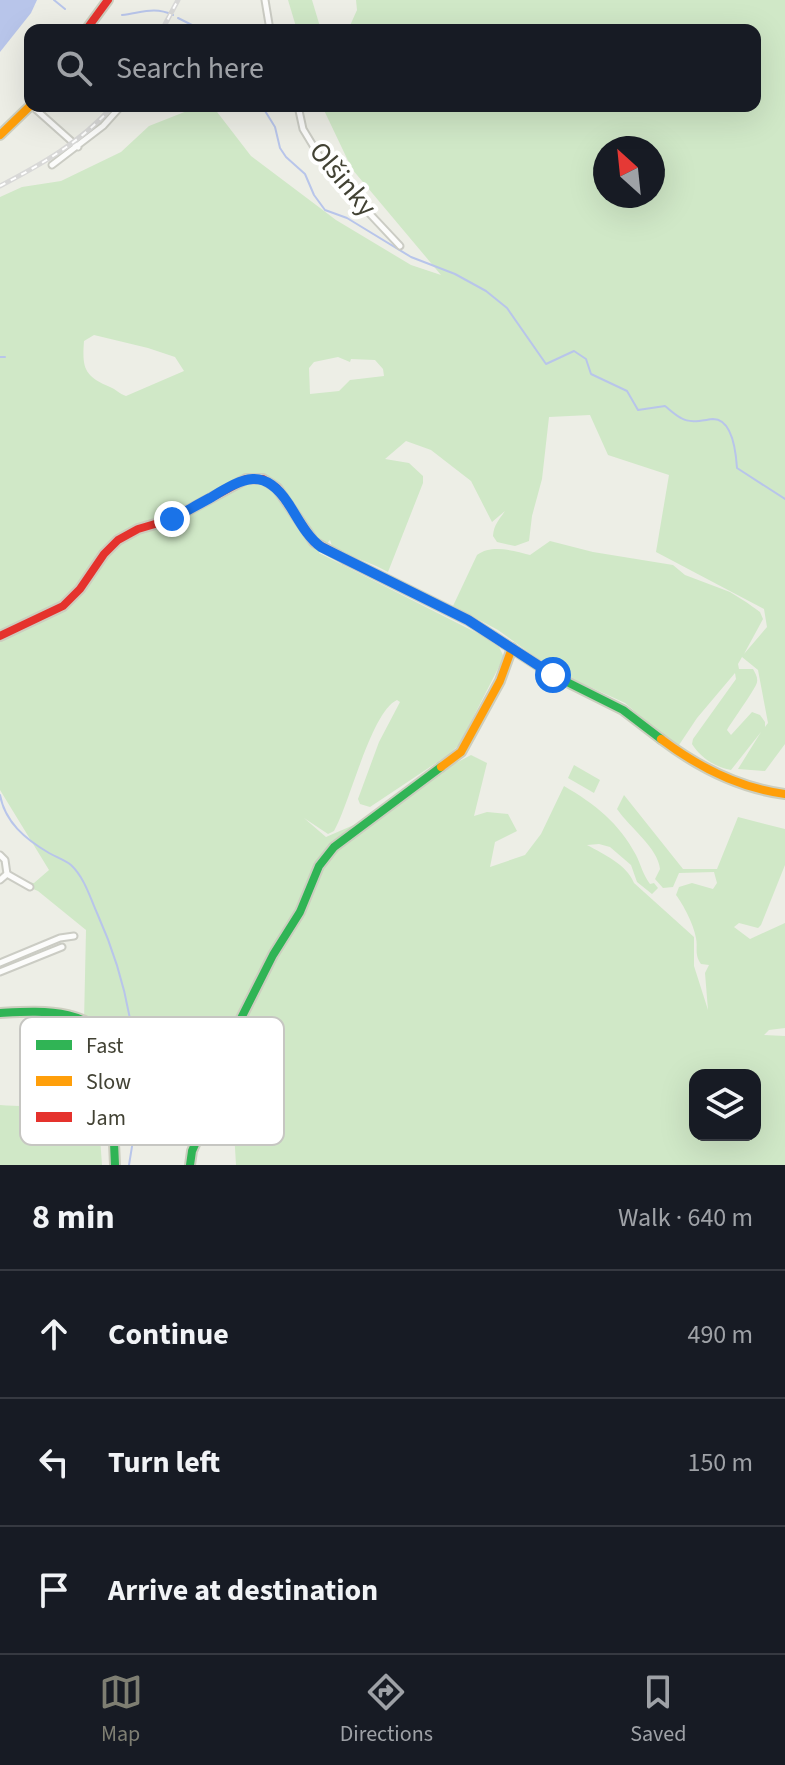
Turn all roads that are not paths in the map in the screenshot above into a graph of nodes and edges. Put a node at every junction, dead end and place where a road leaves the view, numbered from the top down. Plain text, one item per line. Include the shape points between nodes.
1 (265, 0) edge
2 (106, 4) edge
3 (91, 24) edge
4 (269, 24) edge
5 (25, 112) edge
6 (38, 112) edge
7 (115, 112) edge
8 (299, 112) edge
9 (0, 135) edge
10 (78, 147) junction
11 (52, 165) dead end
12 (400, 246) dead end
13 (0, 636) edge
14 (512, 648) junction
15 (785, 794) edge
16 (0, 855) edge
17 (7, 874) junction
18 (0, 880) edge
19 (30, 887) dead end
20 (74, 936) dead end
21 (62, 947) dead end
22 (0, 963) edge
23 (0, 972) edge
24 (0, 1013) edge
25 (72, 1017) edge
26 (242, 1017) edge
27 (114, 1145) edge
28 (115, 1165) edge

1 - 4 street
2 - 3 street
5 - 9 street
6 - 10 street
7 - 10 street
8 - 12 street, Olšinky via 303,129 326,167
10 - 11 street
13 - 14 street via 63,606 110,546 130,533 172,519 253,478 277,488 321,547 468,620
14 - 15 street via 623,710 687,759 732,781
14 - 26 street via 461,752 334,847 319,866 300,912
16 - 17 street
17 - 18 street
17 - 19 street
20 - 22 street
21 - 23 street
24 - 25 street via 50,1011
27 - 28 street

